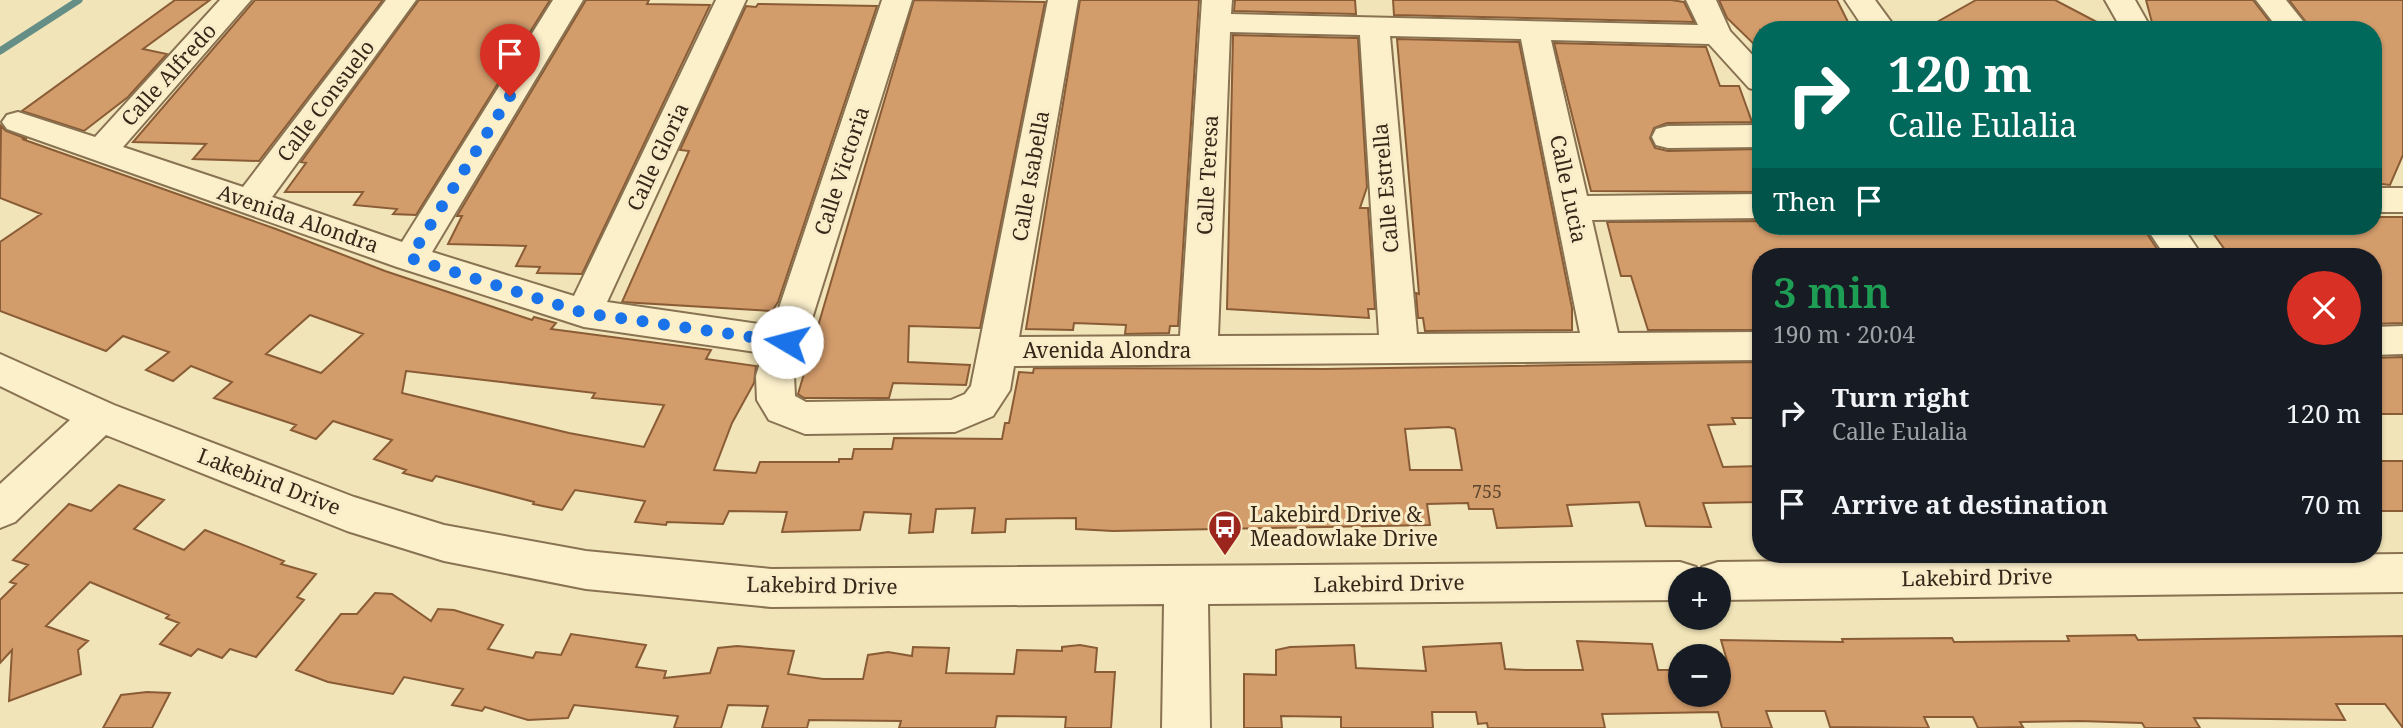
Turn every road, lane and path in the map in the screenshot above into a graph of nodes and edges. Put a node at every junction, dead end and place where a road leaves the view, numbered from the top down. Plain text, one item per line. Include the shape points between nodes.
1 (236, 0) edge
2 (401, 0) edge
3 (568, 0) edge
4 (731, 0) edge
5 (897, 0) edge
6 (1063, 0) edge
7 (1701, 0) edge
8 (1860, 0) edge
9 (2120, 0) edge
10 (2271, 0) edge
11 (1216, 11) edge
12 (1873, 21) edge
13 (2132, 21) edge
14 (2288, 21) edge
15 (1374, 26) junction
16 (1534, 30) junction
17 (1717, 35) junction
18 (1752, 72) edge
19 (18, 122) dead end
20 (1752, 136) edge
21 (1668, 137) dead end
22 (102, 150) junction
23 (2382, 200) edge
24 (2403, 200) edge
25 (250, 202) junction
26 (1752, 206) edge
27 (1572, 208) junction
28 (410, 258) junction
29 (584, 313) junction
30 (2403, 340) edge
31 (2382, 341) edge
32 (787, 342) junction
33 (1752, 346) edge
34 (1602, 347) junction
35 (1399, 349) junction
36 (1198, 351) junction
37 (999, 352) junction
38 (0, 369) edge
39 (100, 415) junction
40 (0, 510) edge
41 (2403, 573) edge
42 (1668, 581) edge
43 (1731, 581) edge
44 (1186, 586) junction
45 (1186, 728) edge

1 - 22 street, Calle Alfredo
2 - 25 street, Calle Consuelo
3 - 28 street
4 - 29 street, Calle Gloria
5 - 32 street, Calle Victoria
6 - 37 street, Calle Isabella
7 - 17 street
8 - 12 street
9 - 13 street
10 - 14 street
11 - 15 street
11 - 36 street, Calle Teresa
15 - 16 street
15 - 35 street, Calle Estrella
16 - 17 street
16 - 27 street, Calle Lucia
17 - 18 street
19 - 22 street, Avenida Alondra
20 - 21 street
22 - 25 street, Avenida Alondra
23 - 24 street
25 - 28 street, Avenida Alondra
26 - 27 street
27 - 34 street, Calle Lucia
28 - 29 street, Avenida Alondra
29 - 32 street, Avenida Alondra
30 - 31 street
32 - 37 street, Avenida Alondra via 775,376 774,398 783,411 805,418 955,416 979,405 990,390
33 - 34 street, Avenida Alondra
34 - 35 street, Avenida Alondra
35 - 36 street, Avenida Alondra
36 - 37 street, Avenida Alondra
38 - 39 street, Lakebird Drive
39 - 40 street
39 - 44 street, Lakebird Drive via 347,513 444,543 586,570 771,588
41 - 43 street, Lakebird Drive
42 - 44 street, Lakebird Drive
44 - 45 street

